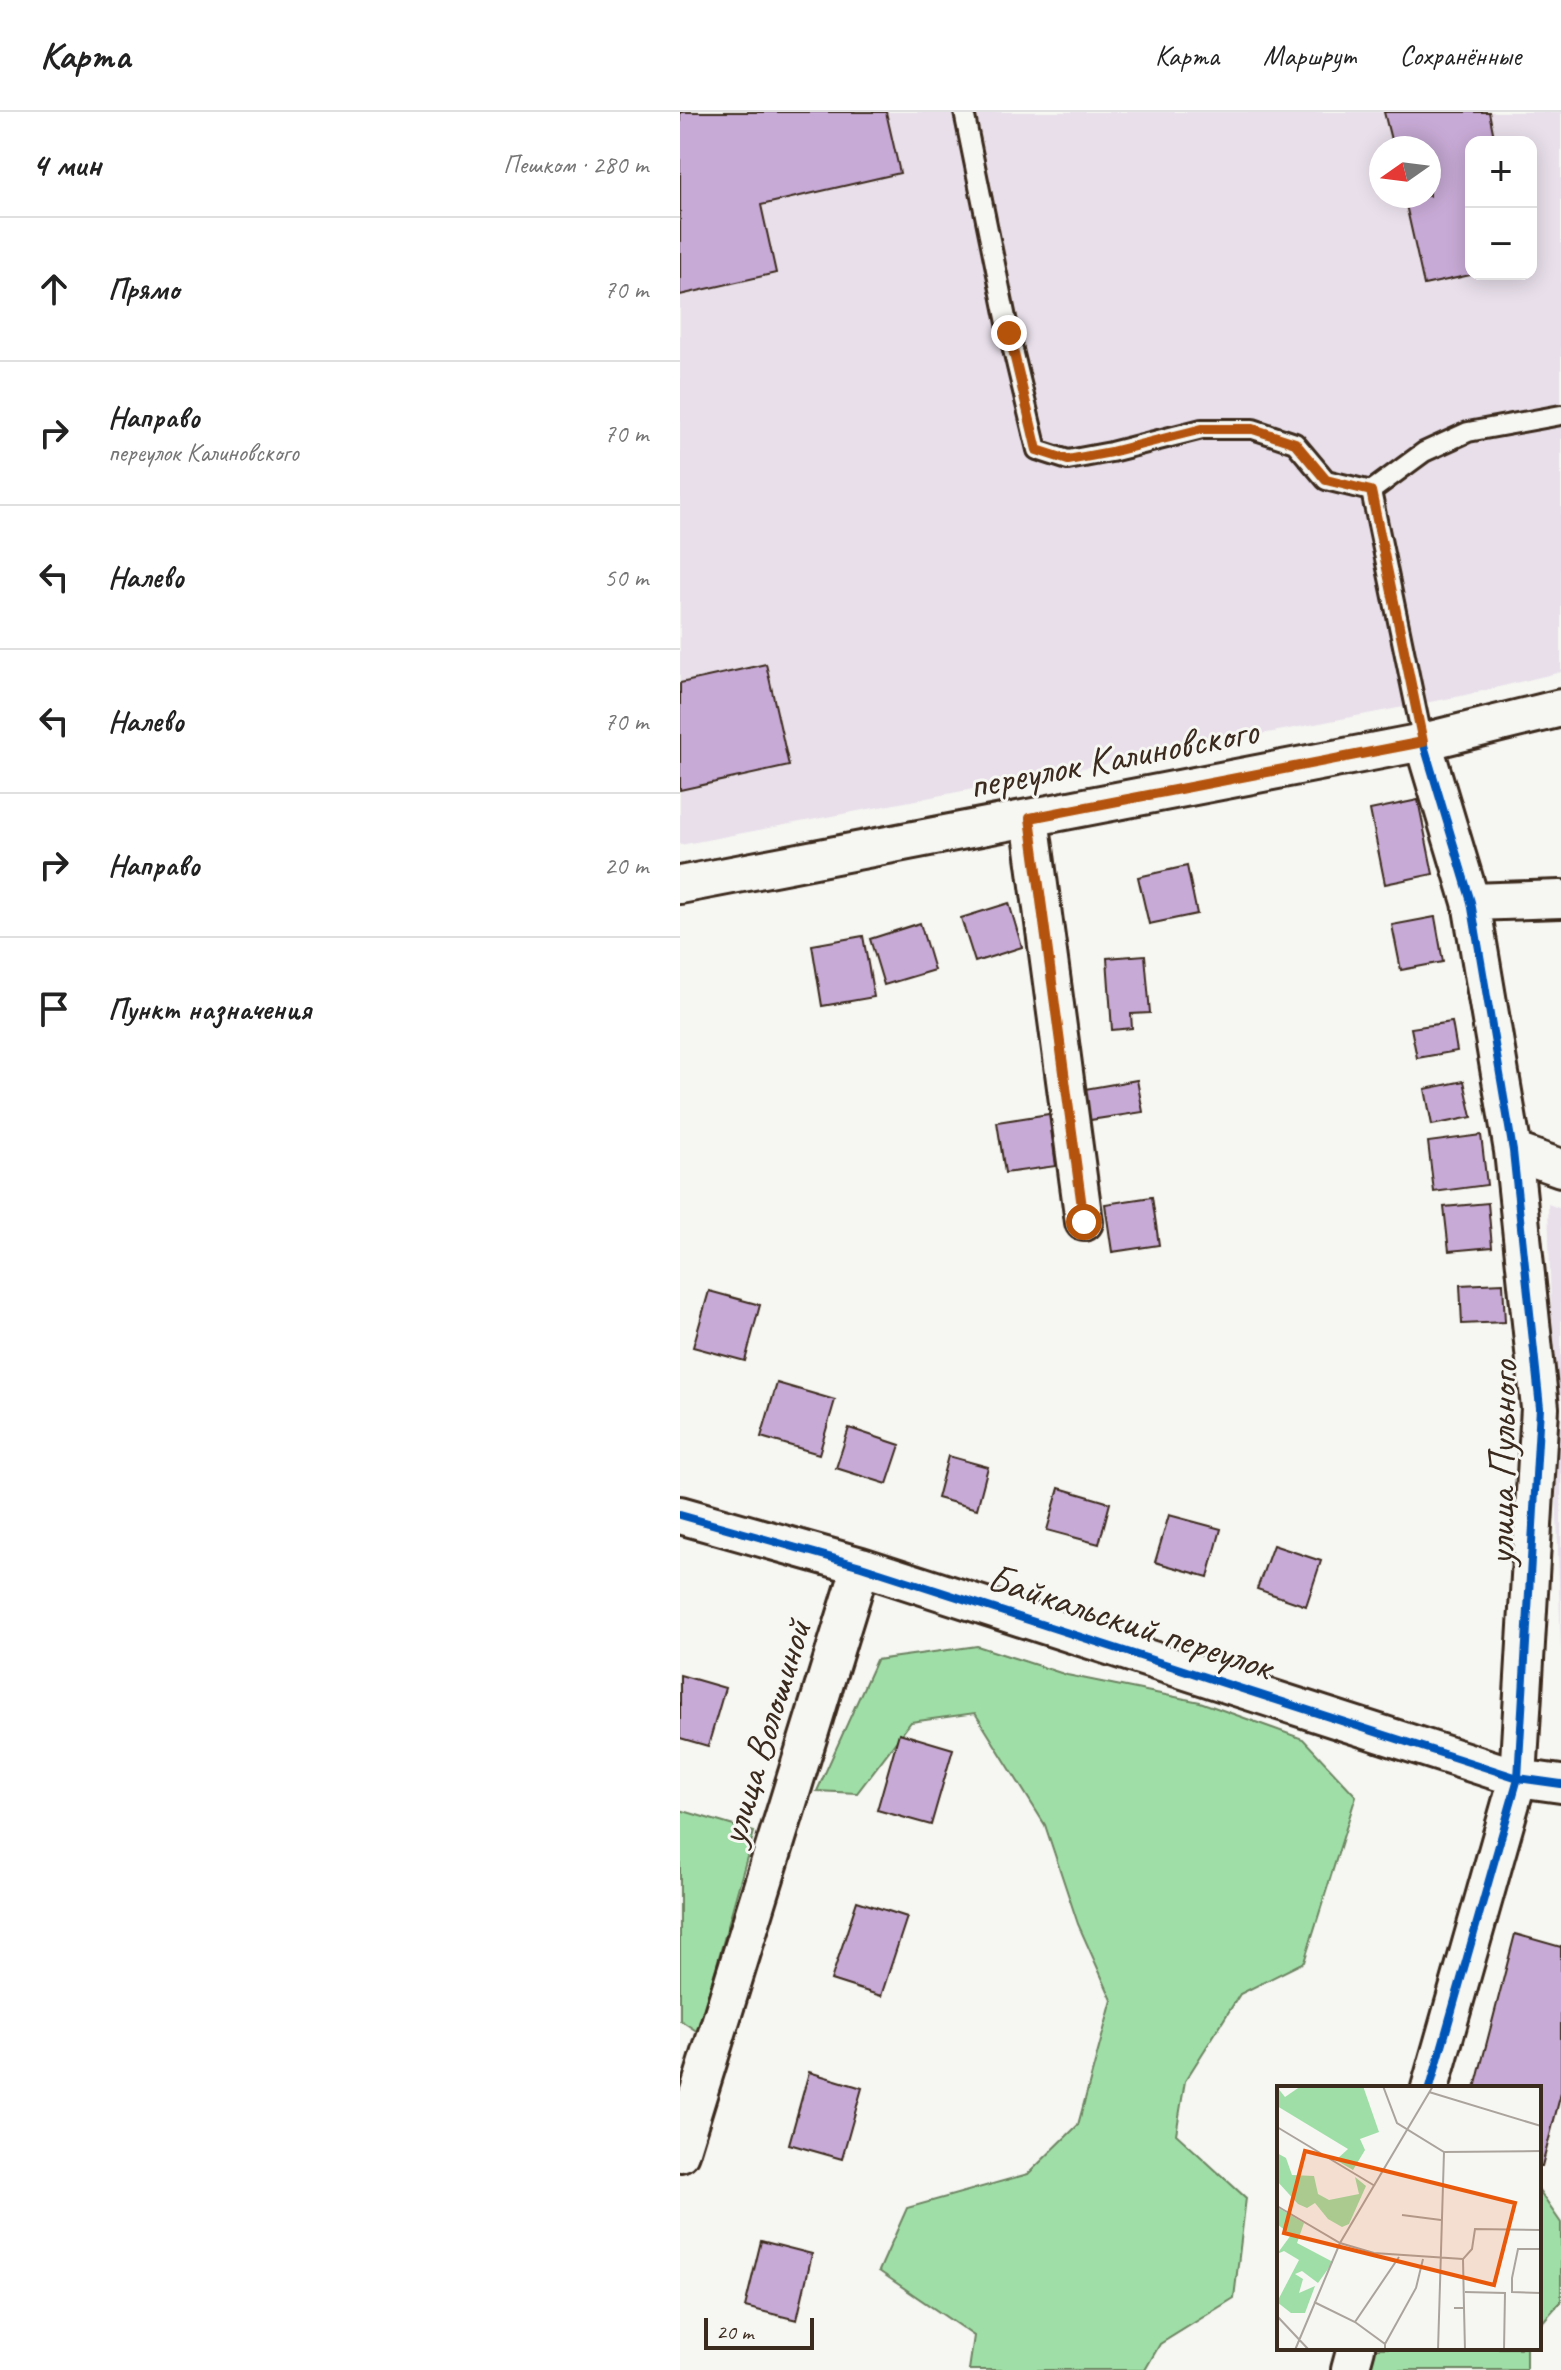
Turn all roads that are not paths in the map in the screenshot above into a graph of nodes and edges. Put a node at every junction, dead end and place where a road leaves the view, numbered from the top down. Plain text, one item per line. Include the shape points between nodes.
1 (964, 112) edge
2 (1561, 415) edge
3 (1371, 491) junction
4 (1561, 708) edge
5 (1423, 742) junction
6 (1030, 818) junction
7 (680, 885) edge
8 (1561, 899) edge
9 (1471, 902) junction
10 (1513, 1151) junction
11 (1561, 1168) edge
12 (1084, 1222) dead end
13 (680, 1515) edge
14 (861, 1566) junction
15 (1518, 1778) junction
16 (1561, 1784) edge
17 (1431, 2086) edge
18 (680, 2153) edge
19 (1355, 2350) edge
20 (1350, 2370) edge

1 - 3 lane via 1037,450 1068,460 1202,429 1253,429 1295,443 1326,480
2 - 3 lane via 1468,432 1424,452
3 - 5 lane
4 - 5 street, переулок Калиновского
5 - 6 street, переулок Калиновского
5 - 9 street, улица Пульного
6 - 7 street, переулок Калиновского
6 - 12 street
8 - 9 street
9 - 10 street, улица Пульного
10 - 11 street
10 - 15 street, улица Пульного via 1540,1408
13 - 14 street, Байкальский переулок
14 - 15 street, Байкальский переулок
14 - 18 street, улица Волошиной
15 - 16 street, Байкальский переулок
15 - 17 street, улица Пульного
19 - 20 street

